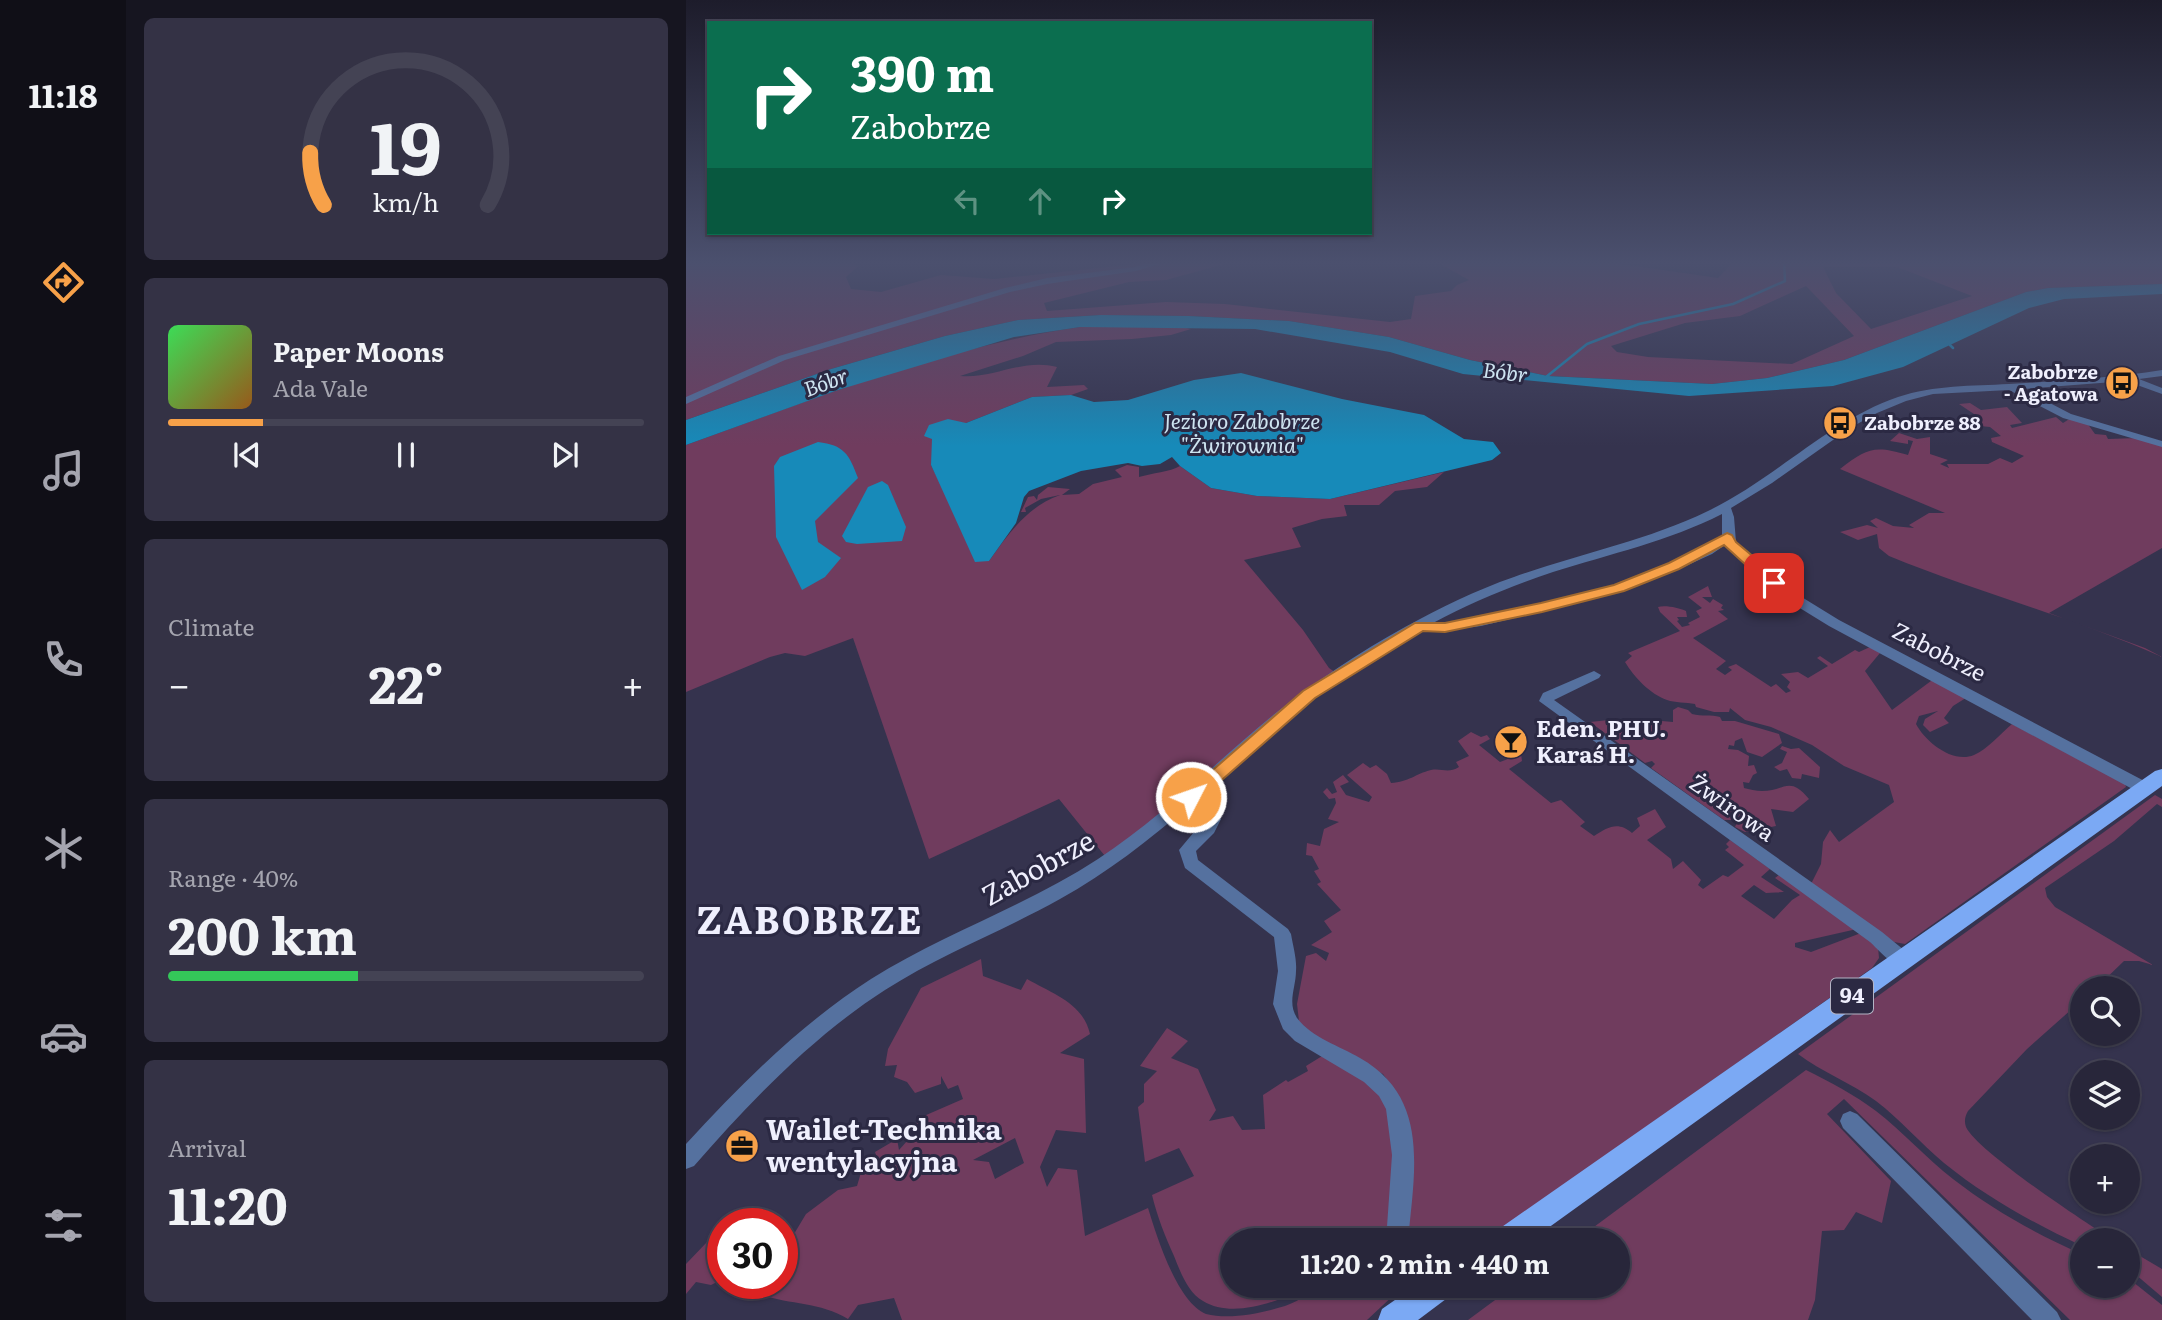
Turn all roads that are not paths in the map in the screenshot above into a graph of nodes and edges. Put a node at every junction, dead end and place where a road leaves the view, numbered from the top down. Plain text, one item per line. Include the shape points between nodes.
1 (905, 323) edge
2 (2162, 373) edge
3 (2128, 378) junction
4 (2011, 386) junction
5 (2162, 391) edge
6 (686, 401) edge
7 (2162, 444) edge
8 (1724, 508) junction
9 (1727, 538) junction
10 (1420, 626) junction
11 (1594, 675) dead end
12 (2153, 782) edge
13 (1191, 797) junction
14 (1903, 960) junction
15 (1850, 1121) dead end
16 (686, 1159) edge
17 (1398, 1228) edge
18 (1524, 1228) edge
19 (1418, 1298) edge
20 (1392, 1320) edge
21 (2049, 1320) edge

1 - 6 street via 782,358
2 - 3 street, Zabobrze
3 - 4 street, Zabobrze
3 - 5 street
4 - 7 street via 2067,416
4 - 8 street, Zabobrze via 1933,391 1893,403 1856,420
8 - 9 street via 1730,519
8 - 10 street, Zabobrze via 1631,546 1525,576
9 - 10 street via 1619,588 1445,628
9 - 12 street, Zabobrze via 1787,593 1814,611
10 - 13 street, Zabobrze via 1309,695
11 - 14 street, Żwirowa via 1546,701
12 - 14 main road, 94
13 - 16 street, Zabobrze via 1089,873 908,968 844,1009 790,1054
13 - 17 street via 1213,819 1187,850 1191,863 1282,934 1287,972 1283,1008 1297,1034 1358,1064 1381,1083 1396,1106 1401,1155
14 - 18 main road, 94
15 - 21 street
19 - 20 main road

